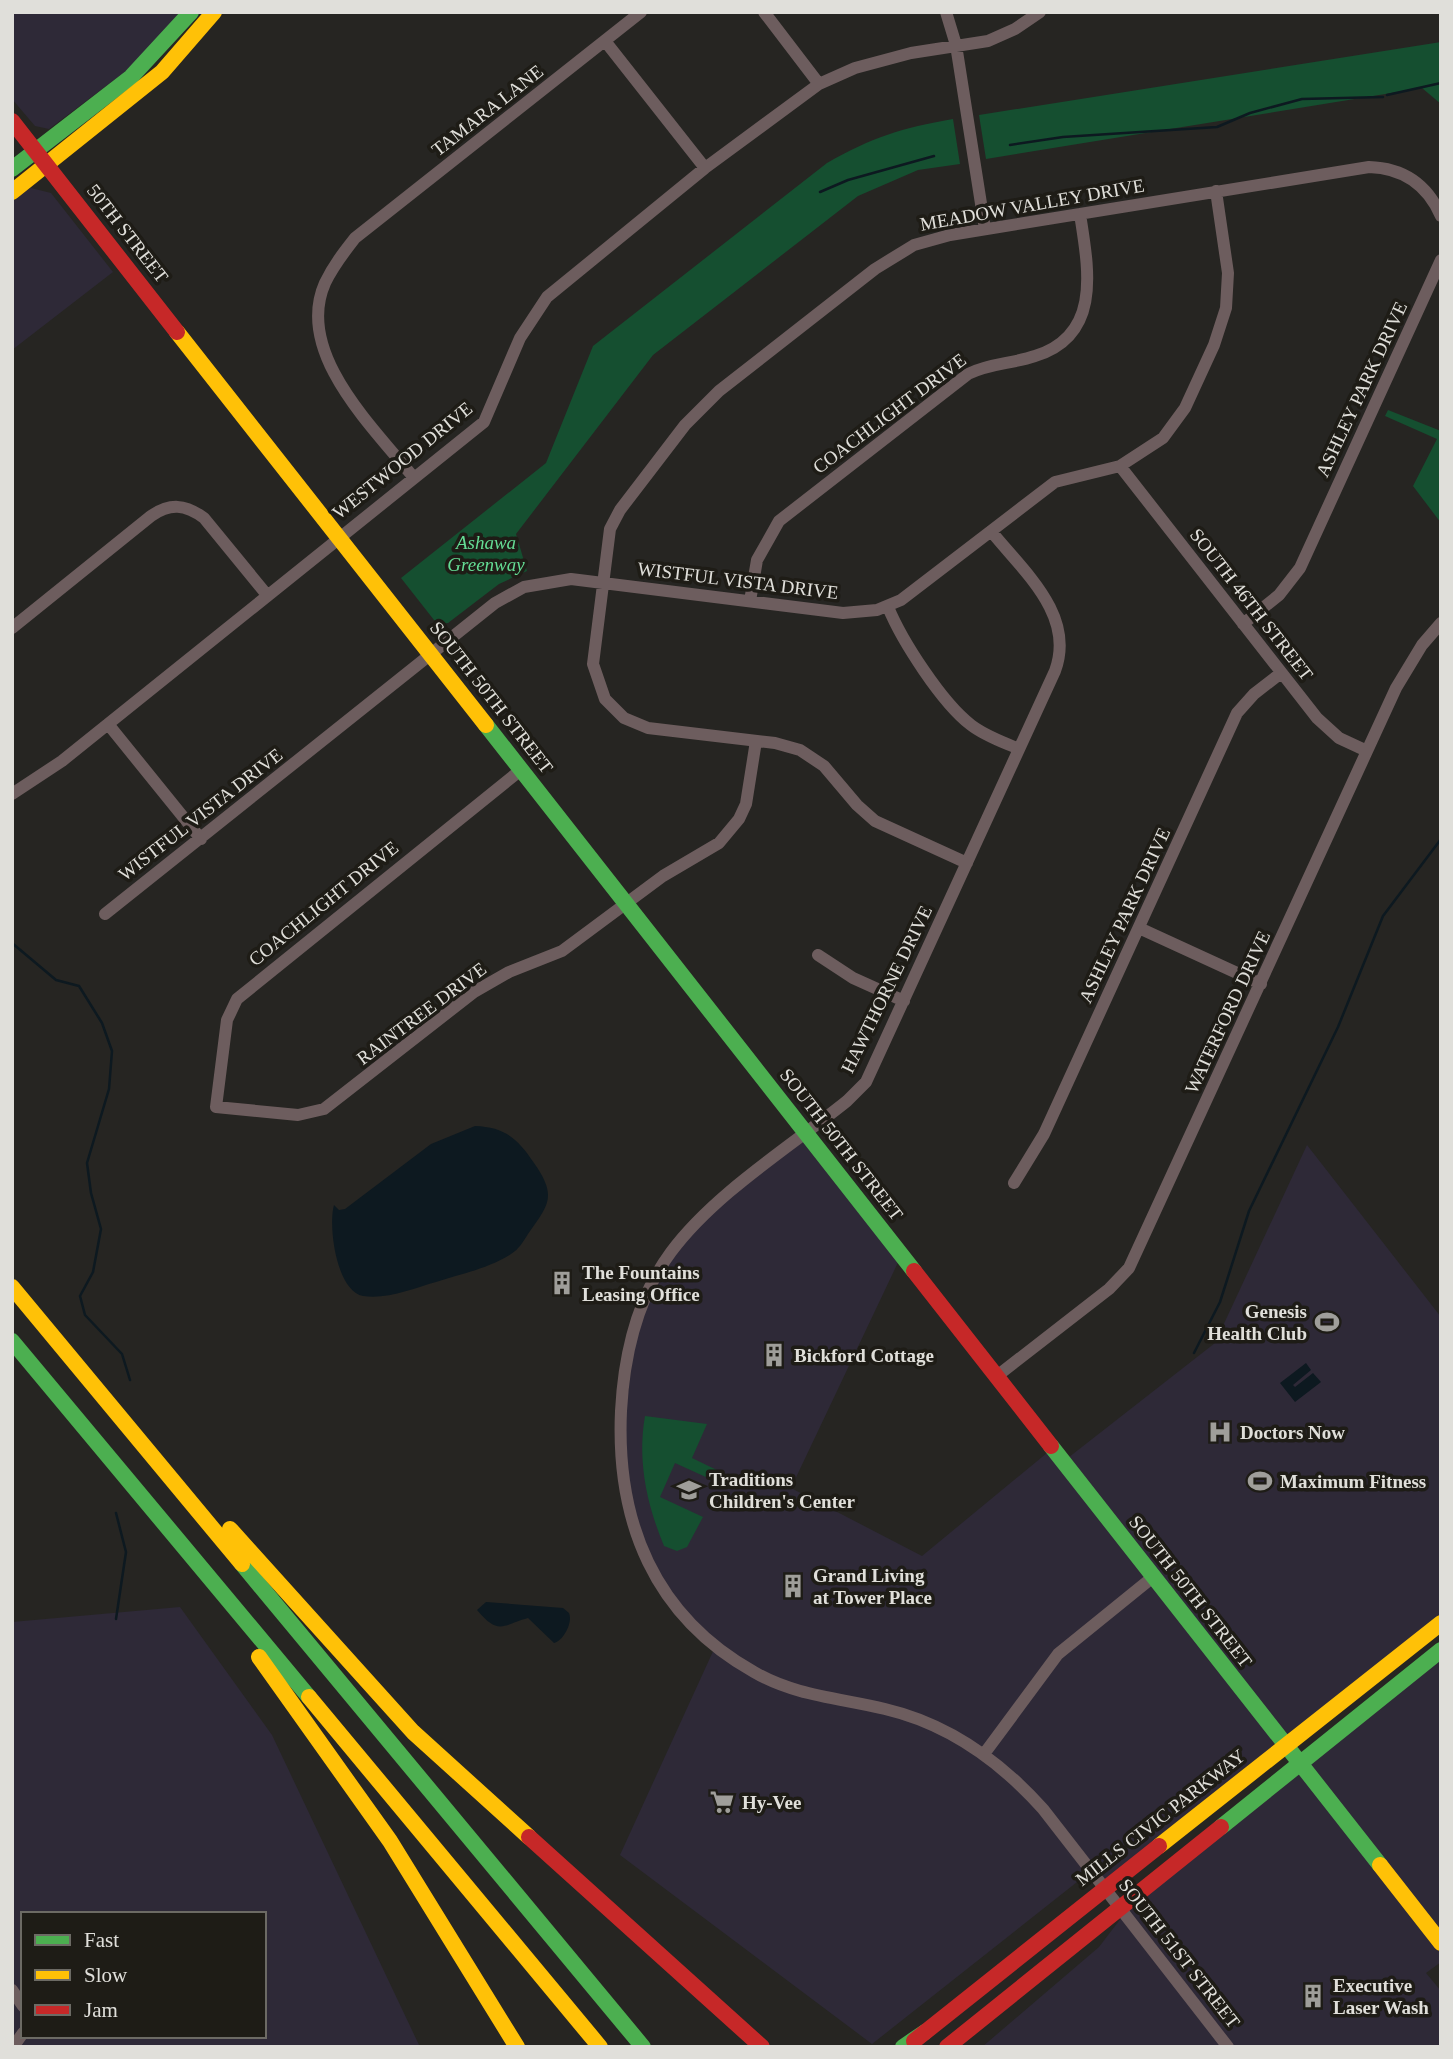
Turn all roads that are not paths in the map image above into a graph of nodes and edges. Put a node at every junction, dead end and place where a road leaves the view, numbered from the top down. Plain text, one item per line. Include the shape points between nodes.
1 (191, 12) edge
2 (214, 12) edge
3 (641, 12) edge
4 (764, 12) edge
5 (946, 12) edge
6 (1040, 12) edge
7 (605, 41) junction
8 (956, 46) junction
9 (819, 83) junction
10 (12, 121) edge
11 (36, 151) junction
12 (47, 165) junction
13 (705, 168) junction
14 (12, 169) edge
15 (1216, 191) junction
16 (12, 192) edge
17 (1080, 214) junction
18 (1441, 215) edge
19 (985, 229) junction
20 (1439, 264) edge
21 (209, 371) joint
22 (1120, 466) junction
23 (414, 478) junction
24 (991, 531) junction
25 (339, 537) junction
26 (602, 583) junction
27 (267, 595) junction
28 (750, 601) junction
29 (888, 607) junction
30 (1441, 623) edge
31 (1243, 624) junction
32 (12, 628) edge
33 (432, 654) junction
34 (1281, 673) junction
35 (108, 724) junction
36 (756, 741) junction
37 (1019, 749) junction
38 (1367, 751) junction
39 (522, 769) junction
40 (12, 794) edge
41 (201, 839) junction
42 (967, 863) junction
43 (627, 902) junction
44 (105, 914) dead end
45 (1139, 928) junction
46 (818, 955) dead end
47 (1261, 984) junction
48 (904, 1001) junction
49 (216, 1107) joint
50 (807, 1133) junction
51 (1014, 1183) dead end
52 (12, 1287) edge
53 (12, 1341) edge
54 (997, 1376) junction
55 (622, 1387) joint
56 (151, 1456) junction
57 (1153, 1577) junction
58 (212, 1581) junction
59 (1441, 1623) edge
60 (1441, 1650) edge
61 (1284, 1745) junction
62 (984, 1754) junction
63 (1299, 1764) junction
64 (1105, 1888) junction
65 (1119, 1906) junction
66 (1441, 1943) edge
67 (694, 1988) junction
68 (517, 2047) edge
69 (600, 2047) edge
70 (643, 2047) edge
71 (738, 2047) edge
72 (762, 2047) edge
73 (905, 2047) edge
74 (947, 2047) edge
75 (1228, 2047) edge

1 - 11 main road via 150,59
2 - 12 main road via 162,72
3 - 7 street, TAMARA LANE
4 - 9 street
5 - 8 street
6 - 8 street, WESTWOOD DRIVE via 988,41
7 - 13 street
7 - 23 street, TAMARA LANE via 355,238 324,285 319,315 327,363
8 - 9 street, WESTWOOD DRIVE via 855,68
8 - 19 street
9 - 13 street, WESTWOOD DRIVE
10 - 11 main road, 50TH STREET
11 - 12 main road, 50TH STREET
11 - 14 main road
12 - 16 main road
12 - 21 main road, 50TH STREET
13 - 23 street, WESTWOOD DRIVE via 547,296 520,338 484,422
15 - 17 street, MEADOW VALLEY DRIVE
15 - 18 street, MEADOW VALLEY DRIVE via 1382,167 1420,184
15 - 22 street, WISTFUL VISTA DRIVE via 1228,273 1221,327 1175,424 1150,449
17 - 19 street, MEADOW VALLEY DRIVE
17 - 28 street, COACHLIGHT DRIVE via 1089,290 1073,329 1040,355 996,362 968,374 790,512 763,545
19 - 26 street, MEADOW VALLEY DRIVE via 932,239 896,255 701,407 615,518
20 - 31 street, ASHLEY PARK DRIVE via 1300,568 1279,595
21 - 25 main road, SOUTH 50TH STREET
22 - 24 street, WISTFUL VISTA DRIVE via 1055,482
22 - 31 street, SOUTH 46TH STREET
23 - 25 street, WESTWOOD DRIVE
24 - 29 street, WISTFUL VISTA DRIVE
24 - 37 street, HAWTHORNE DRIVE via 1052,610 1060,634 1059,661
25 - 27 street, WESTWOOD DRIVE
25 - 33 main road, SOUTH 50TH STREET
26 - 28 street, WISTFUL VISTA DRIVE
26 - 33 street, WISTFUL VISTA DRIVE via 554,580 524,587 495,603
26 - 36 street, MEADOW VALLEY DRIVE via 593,664 599,688 613,709 648,728
27 - 32 street via 204,518 185,508 163,509
27 - 35 street, WESTWOOD DRIVE
28 - 29 street, WISTFUL VISTA DRIVE via 843,613
29 - 37 street via 907,647 958,713 974,728
30 - 38 street, WATERFORD DRIVE via 1408,666
31 - 34 street, SOUTH 46TH STREET
33 - 39 main road, SOUTH 50TH STREET
33 - 41 street, WISTFUL VISTA DRIVE
34 - 38 street, SOUTH 46TH STREET via 1326,728
34 - 45 street, ASHLEY PARK DRIVE via 1237,713
35 - 40 street, WESTWOOD DRIVE
35 - 41 street
36 - 42 street, MEADOW VALLEY DRIVE via 785,745 813,757 875,821
36 - 43 street, RAINTREE DRIVE via 746,804 729,832
37 - 42 street, HAWTHORNE DRIVE
38 - 47 street, WATERFORD DRIVE
39 - 43 main road, SOUTH 50TH STREET
39 - 49 street, COACHLIGHT DRIVE via 237,999 224,1032
41 - 44 street, WISTFUL VISTA DRIVE
42 - 48 street, HAWTHORNE DRIVE
43 - 49 street, RAINTREE DRIVE via 562,951 474,992 324,1109 285,1115
43 - 50 main road, SOUTH 50TH STREET
45 - 47 street
45 - 51 street, ASHLEY PARK DRIVE via 1044,1134
46 - 48 street via 853,978
47 - 54 street, WATERFORD DRIVE via 1129,1268
48 - 50 street, HAWTHORNE DRIVE via 866,1082
50 - 54 main road, SOUTH 50TH STREET
50 - 55 street, HAWTHORNE DRIVE via 703,1216 671,1253 638,1313
52 - 56 main road
53 - 58 main road
54 - 57 main road, SOUTH 50TH STREET
55 - 62 street, SOUTH 51ST STREET via 622,1479 634,1532 662,1587 697,1631 736,1661 780,1685 913,1717
56 - 67 main road via 223,1522 413,1732
56 - 70 main road
57 - 61 main road, SOUTH 50TH STREET
57 - 62 street via 1058,1654
58 - 68 main road via 231,1619 412,1875
58 - 69 main road
59 - 61 main road, MILLS CIVIC PARKWAY
60 - 63 main road
61 - 63 main road, SOUTH 50TH STREET
61 - 64 main road, MILLS CIVIC PARKWAY
62 - 64 street, SOUTH 51ST STREET via 1024,1788
63 - 65 main road
63 - 66 main road, SOUTH 50TH STREET
64 - 65 street, SOUTH 51ST STREET
64 - 73 main road, MILLS CIVIC PARKWAY
65 - 74 main road
65 - 75 street, SOUTH 51ST STREET
67 - 71 main road
67 - 72 main road

